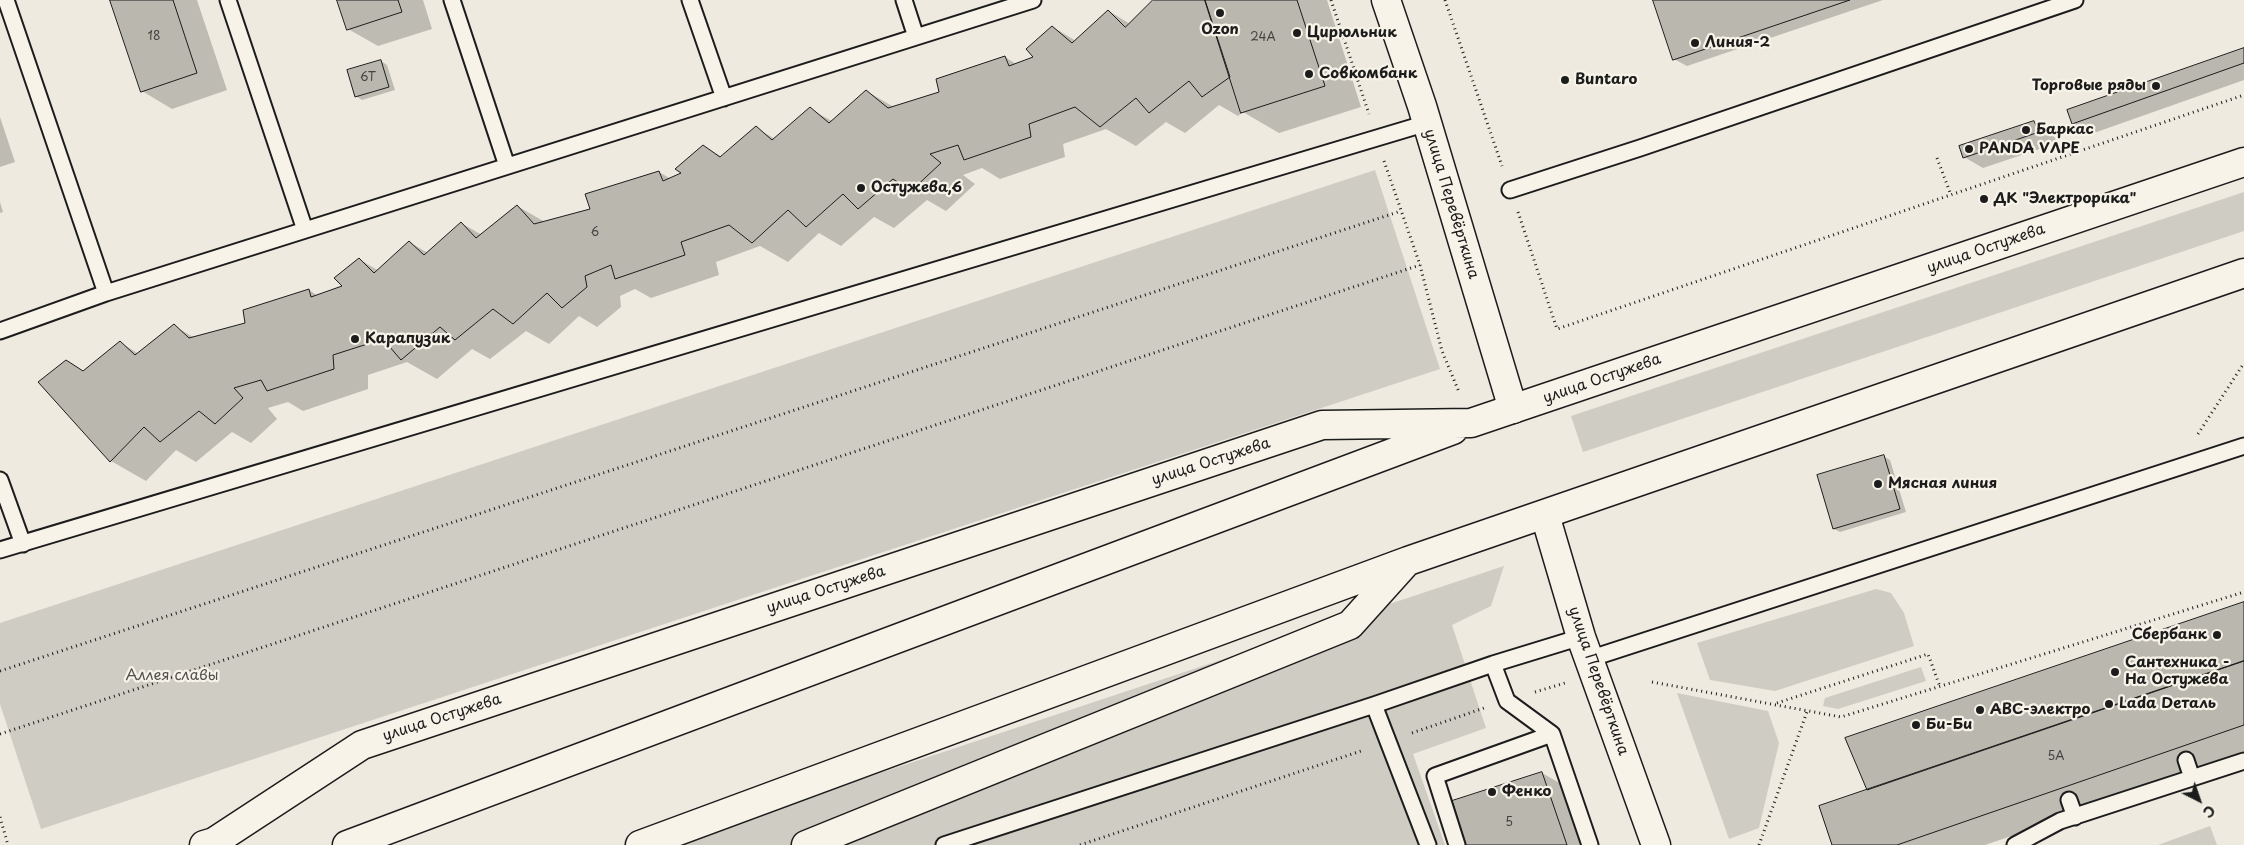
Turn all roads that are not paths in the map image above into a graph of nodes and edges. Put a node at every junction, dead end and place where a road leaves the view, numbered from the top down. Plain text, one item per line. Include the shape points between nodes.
1 (6, 0) edge
2 (228, 0) edge
3 (452, 0) edge
4 (690, 0) edge
5 (904, 0) edge
6 (1033, 0) edge
7 (1386, 0) edge
8 (2074, 0) edge
9 (916, 37) junction
10 (724, 98) junction
11 (1427, 123) junction
12 (2244, 162) edge
13 (507, 166) junction
14 (1510, 190) dead end
15 (304, 230) junction
16 (2244, 273) edge
17 (106, 293) junction
18 (0, 331) edge
19 (1513, 409) junction
20 (1471, 423) junction
21 (2244, 446) edge
22 (0, 480) edge
23 (1545, 515) junction
24 (23, 544) junction
25 (0, 550) edge
26 (1408, 561) junction
27 (1585, 648) junction
28 (1493, 664) junction
29 (1374, 705) junction
30 (1552, 734) junction
31 (2186, 760) dead end
32 (2244, 761) edge
33 (2192, 778) junction
34 (2069, 800) dead end
35 (2075, 817) junction
36 (204, 845) edge
37 (347, 845) edge
38 (640, 845) edge
39 (806, 845) edge
40 (944, 845) edge
41 (1428, 845) edge
42 (1457, 845) edge
43 (1590, 845) edge
44 (1656, 845) edge
45 (2015, 845) edge

1 - 17 lane
2 - 15 lane
3 - 13 lane
4 - 10 lane
5 - 9 lane
6 - 9 lane
7 - 11 main road, улица Перевёрткина
8 - 14 lane
9 - 10 lane
10 - 13 lane
11 - 19 main road, улица Перевёрткина
11 - 24 lane
12 - 19 main road, улица Остужева
13 - 15 lane
15 - 17 lane
16 - 23 main road
17 - 18 lane
19 - 20 main road, улица Остужева
20 - 36 main road, улица Остужева via 1322,425 362,745 214,842
20 - 37 main road
21 - 27 lane
22 - 24 lane
23 - 26 main road
23 - 27 main road, улица Перевёрткина
24 - 25 lane
26 - 38 main road
26 - 39 main road via 1350,626
27 - 28 lane
27 - 44 main road, улица Перевёрткина
28 - 29 lane
28 - 30 lane via 1507,701
29 - 40 lane
29 - 41 lane
30 - 42 lane via 1435,776
30 - 43 lane
31 - 33 lane
32 - 33 lane
33 - 35 lane
34 - 35 lane
35 - 45 lane via 2060,821

